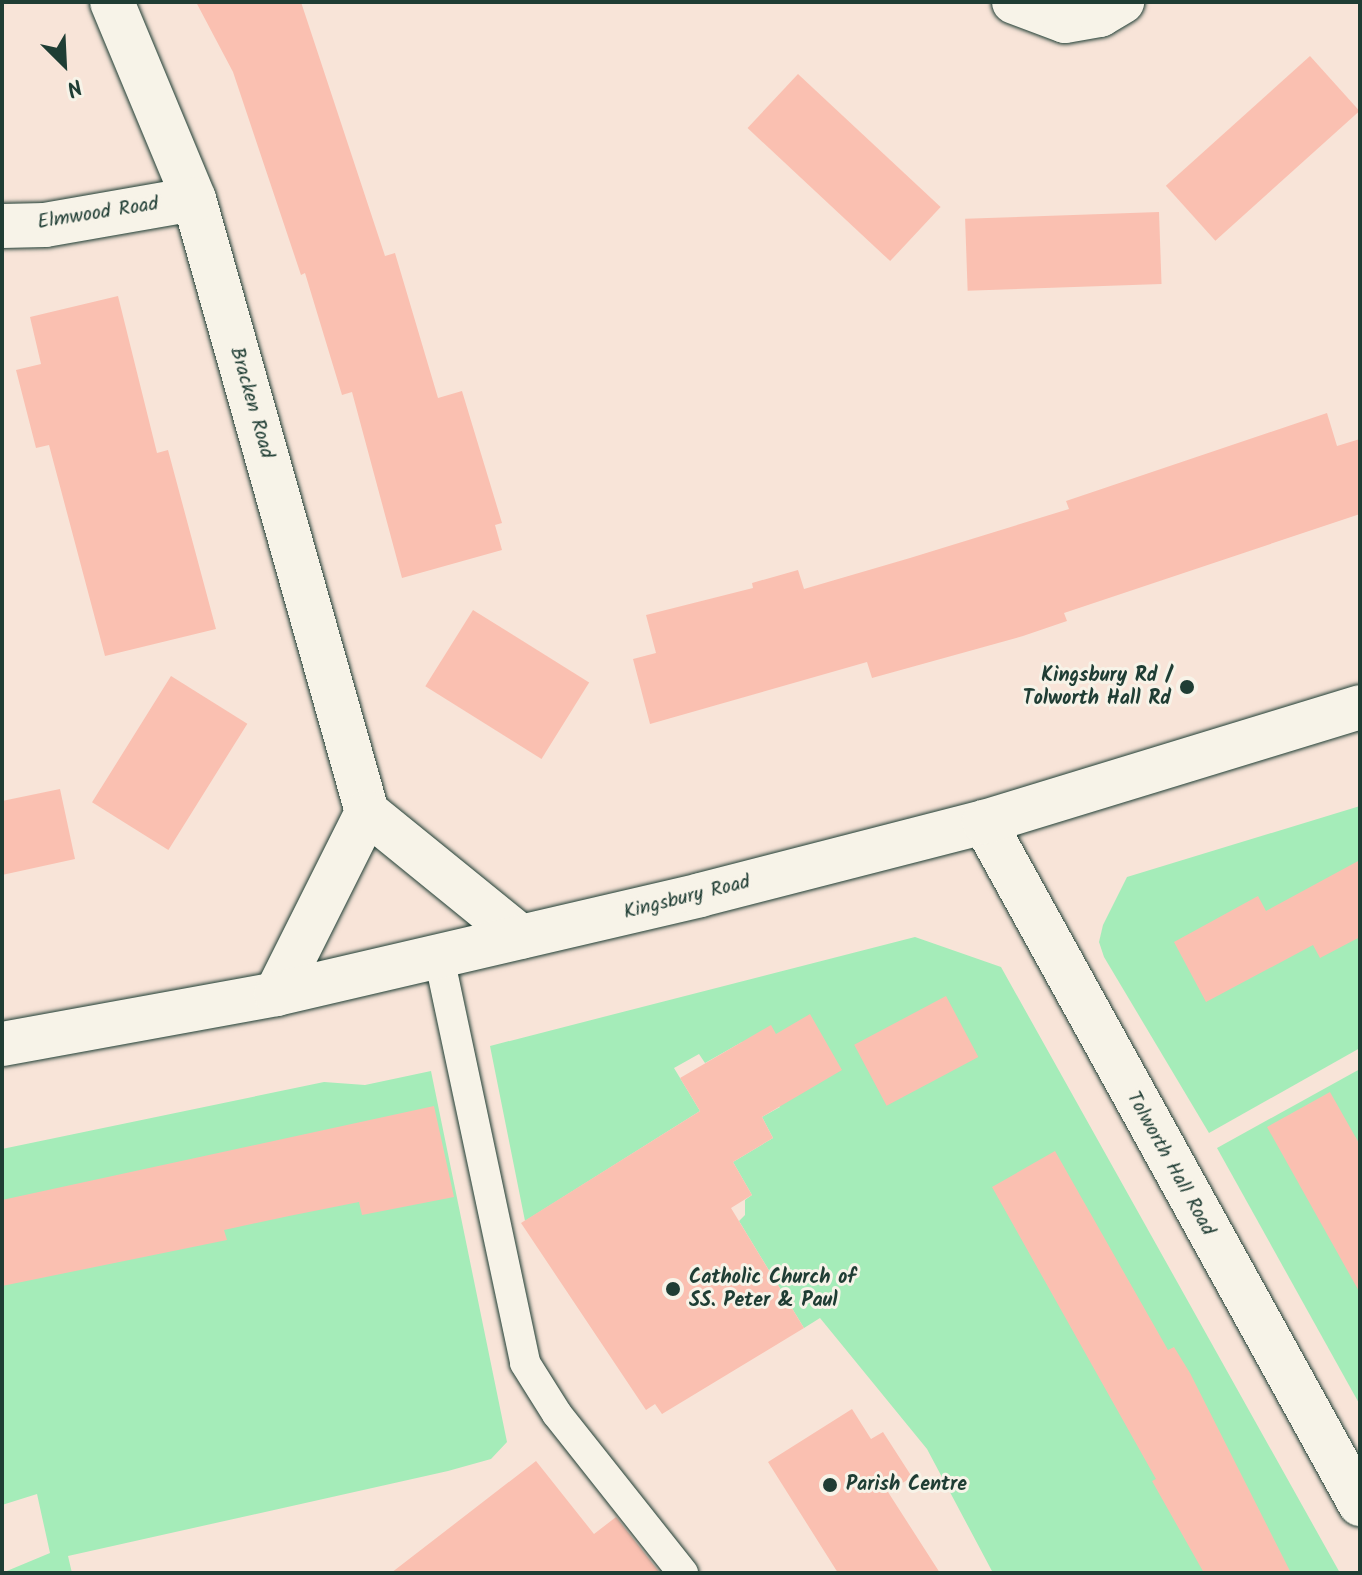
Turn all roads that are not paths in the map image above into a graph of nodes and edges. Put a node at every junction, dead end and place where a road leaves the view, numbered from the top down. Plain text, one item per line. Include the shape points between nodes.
1 (112, 2) edge
2 (1014, 2) edge
3 (1122, 2) edge
4 (194, 199) junction
5 (2, 226) edge
6 (1360, 707) edge
7 (367, 812) junction
8 (984, 822) junction
9 (521, 937) junction
10 (439, 957) junction
11 (276, 994) junction
12 (2, 1044) edge
13 (1360, 1504) edge
14 (683, 1573) edge

1 - 4 street, Bracken Road
2 - 3 street via 1042,17 1065,21 1100,15
4 - 5 street, Elmwood Road via 45,225
4 - 7 street, Bracken Road
6 - 8 street, Kingsbury Road
7 - 9 street
7 - 11 street
8 - 9 street, Kingsbury Road
8 - 13 street, Tolworth Hall Road
9 - 10 street, Kingsbury Road
10 - 11 street, Kingsbury Road
10 - 14 lane via 525,1363 557,1414
11 - 12 street, Kingsbury Road

